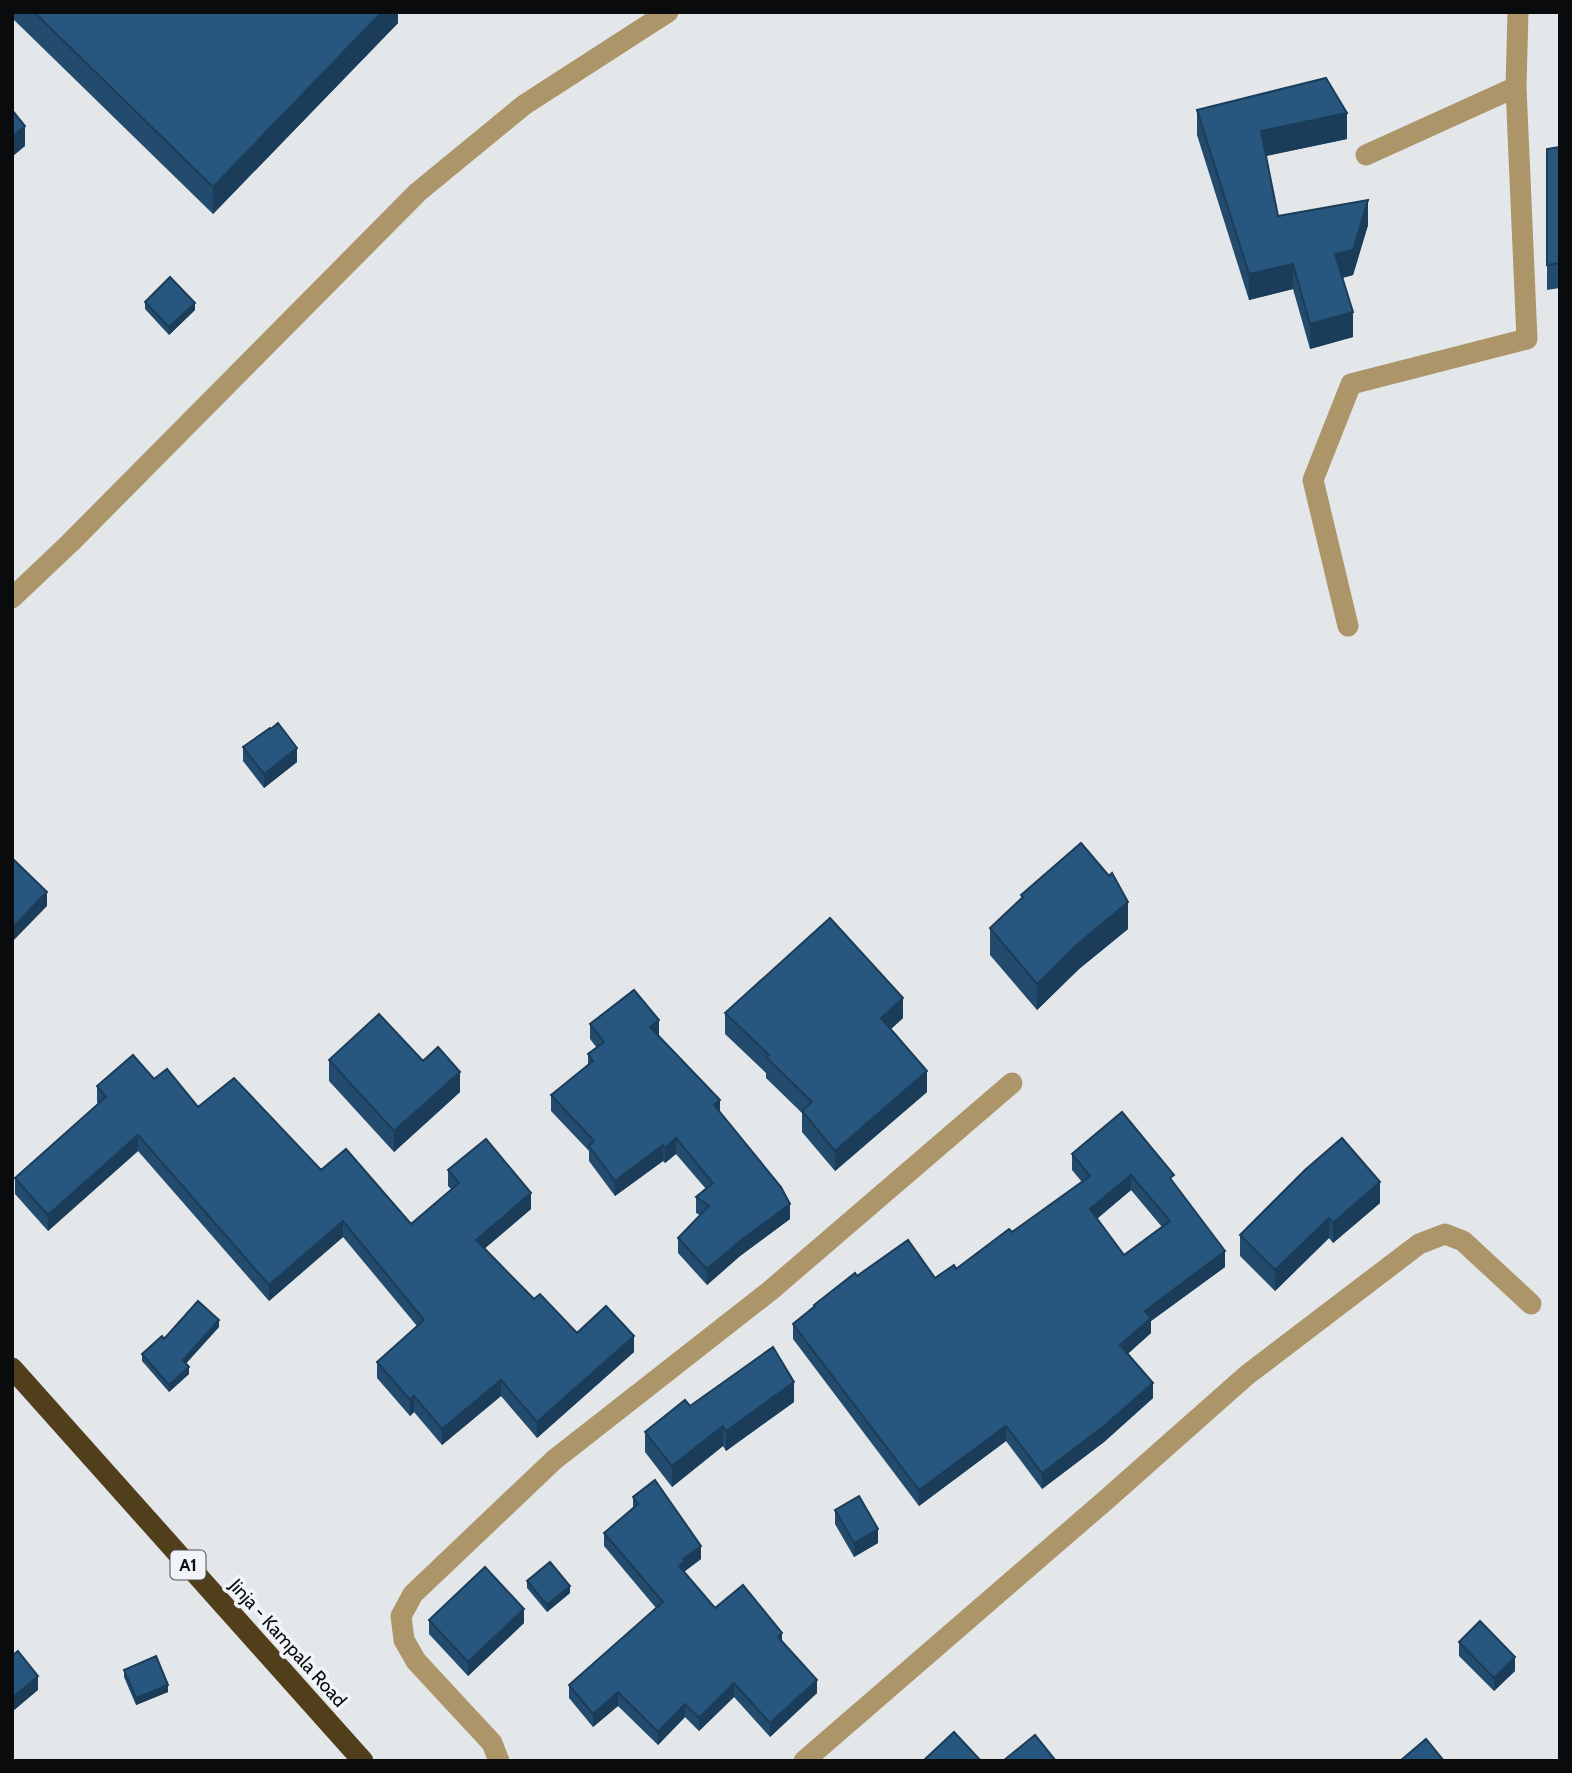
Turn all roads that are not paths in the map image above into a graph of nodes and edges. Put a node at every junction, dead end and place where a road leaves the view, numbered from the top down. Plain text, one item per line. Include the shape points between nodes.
1 (668, 12) edge
2 (1518, 12) edge
3 (1516, 87) junction
4 (1366, 155) dead end
5 (12, 598) edge
6 (1348, 626) dead end
7 (1012, 1083) dead end
8 (1531, 1304) dead end
9 (12, 1368) edge
10 (363, 1761) edge
11 (499, 1761) edge
12 (804, 1761) edge

1 - 5 street via 524,105 418,192
2 - 3 street
3 - 4 street
3 - 6 street via 1527,339 1351,384 1314,480
7 - 11 street via 771,1290 554,1460 413,1594 401,1616 404,1640 416,1661 492,1743
8 - 12 street via 1463,1241 1445,1234 1419,1244 1247,1375
9 - 10 highway, Jinja - Kampala Road / A1

